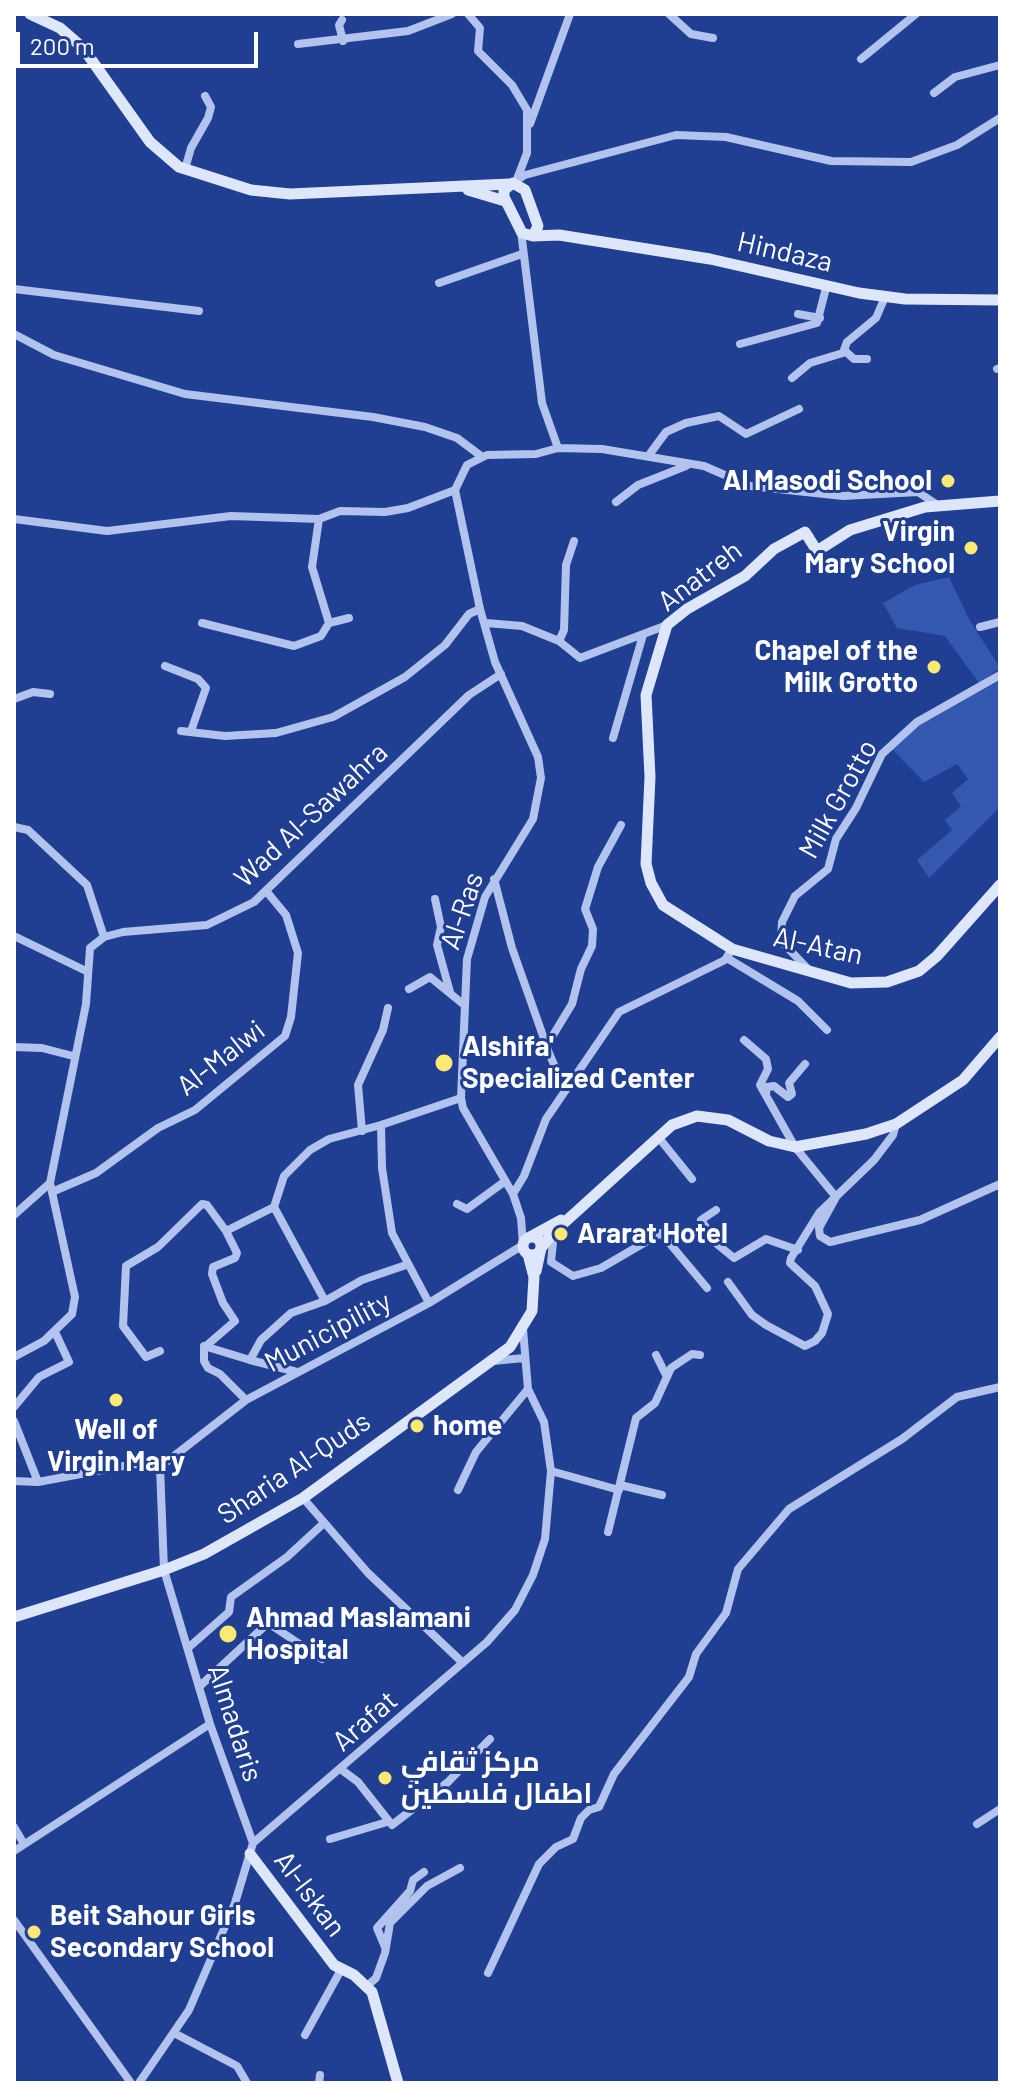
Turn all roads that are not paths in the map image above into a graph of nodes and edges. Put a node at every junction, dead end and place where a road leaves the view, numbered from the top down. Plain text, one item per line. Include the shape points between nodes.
1 (30, 14) edge
2 (452, 14) edge
3 (468, 14) edge
4 (570, 14) edge
5 (669, 14) edge
6 (916, 14) edge
7 (342, 20) dead end
8 (713, 38) dead end
9 (343, 41) junction
10 (298, 44) dead end
11 (861, 59) dead end
12 (1000, 65) edge
13 (934, 93) dead end
14 (205, 96) dead end
15 (1000, 118) edge
16 (528, 128) junction
17 (527, 153) junction
18 (185, 169) junction
19 (537, 175) junction
20 (509, 183) junction
21 (464, 189) junction
22 (526, 193) junction
23 (506, 202) junction
24 (536, 221) junction
25 (524, 231) junction
26 (559, 235) junction
27 (522, 251) junction
28 (439, 283) dead end
29 (826, 288) junction
30 (14, 289) edge
31 (885, 297) junction
32 (1000, 300) edge
33 (199, 311) dead end
34 (798, 314) dead end
35 (820, 318) junction
36 (14, 334) edge
37 (740, 344) dead end
38 (846, 352) junction
39 (867, 359) dead end
40 (792, 378) dead end
41 (799, 409) dead end
42 (558, 448) junction
43 (649, 455) junction
44 (481, 456) junction
45 (687, 466) junction
46 (456, 494) junction
47 (1000, 501) edge
48 (616, 502) dead end
49 (936, 504) junction
50 (14, 519) edge
51 (319, 519) junction
52 (574, 541) dead end
53 (480, 609) junction
54 (349, 618) dead end
55 (1000, 622) edge
56 (202, 623) dead end
57 (329, 623) junction
58 (486, 623) junction
59 (667, 625) junction
60 (980, 627) dead end
61 (643, 635) junction
62 (559, 641) junction
63 (165, 666) dead end
64 (501, 674) junction
65 (1000, 675) edge
66 (50, 694) dead end
67 (14, 699) edge
68 (613, 738) dead end
69 (621, 825) dead end
70 (14, 827) edge
71 (494, 878) junction
72 (1000, 885) edge
73 (267, 892) junction
74 (435, 899) dead end
75 (14, 936) edge
76 (104, 937) junction
77 (730, 953) junction
78 (86, 971) junction
79 (812, 974) junction
80 (409, 989) dead end
81 (450, 992) junction
82 (463, 1004) junction
83 (388, 1008) dead end
84 (827, 1030) dead end
85 (1000, 1037) edge
86 (744, 1040) dead end
87 (547, 1045) junction
88 (14, 1047) edge
89 (73, 1056) junction
90 (805, 1064) dead end
91 (568, 1088) junction
92 (766, 1095) junction
93 (461, 1098) junction
94 (896, 1124) junction
95 (381, 1125) junction
96 (362, 1131) junction
97 (659, 1138) junction
98 (795, 1147) junction
99 (692, 1179) dead end
100 (504, 1182) junction
101 (1000, 1184) edge
102 (51, 1187) junction
103 (513, 1194) junction
104 (836, 1197) junction
105 (457, 1204) dead end
106 (274, 1207) junction
107 (716, 1210) dead end
108 (572, 1214) junction
109 (14, 1215) edge
110 (521, 1218) junction
111 (226, 1231) junction
112 (554, 1232) junction
113 (532, 1243) junction
114 (798, 1250) junction
115 (406, 1265) junction
116 (728, 1282) dead end
117 (707, 1288) dead end
118 (325, 1301) junction
119 (429, 1303) junction
120 (523, 1329) junction
121 (55, 1332) junction
122 (205, 1346) junction
123 (160, 1351) dead end
124 (656, 1355) dead end
125 (700, 1355) dead end
126 (14, 1357) edge
127 (524, 1358) junction
128 (250, 1360) junction
129 (492, 1361) junction
130 (297, 1372) junction
131 (666, 1375) junction
132 (1000, 1387) edge
133 (528, 1389) junction
134 (246, 1400) junction
135 (14, 1407) edge
136 (14, 1421) edge
137 (160, 1467) junction
138 (551, 1471) junction
139 (14, 1481) edge
140 (38, 1482) junction
141 (620, 1487) junction
142 (458, 1490) dead end
143 (662, 1495) dead end
144 (303, 1498) junction
145 (324, 1523) junction
146 (608, 1532) dead end
147 (164, 1570) junction
148 (14, 1617) edge
149 (188, 1648) junction
150 (322, 1659) dead end
151 (463, 1663) junction
152 (200, 1686) junction
153 (210, 1724) junction
154 (490, 1739) dead end
155 (342, 1770) junction
156 (1000, 1809) edge
157 (387, 1822) junction
158 (977, 1824) dead end
159 (14, 1827) edge
160 (330, 1839) dead end
161 (24, 1844) junction
162 (252, 1849) junction
163 (14, 1851) edge
164 (460, 1868) dead end
165 (424, 1872) dead end
166 (14, 1920) edge
167 (385, 1947) junction
168 (342, 1968) junction
169 (488, 1973) dead end
170 (367, 1986) junction
171 (174, 2033) junction
172 (305, 2035) dead end
173 (131, 2083) edge
174 (139, 2083) edge
175 (247, 2083) edge
176 (398, 2083) edge

1 - 18 street via 60,28 83,48 150,142
2 - 9 street via 408,31
3 - 16 street via 480,28 478,51 512,85 527,110
4 - 16 street
5 - 8 street via 691,34
6 - 11 street
7 - 9 street
9 - 10 street
12 - 13 street via 955,77
14 - 18 street via 211,107 208,118
15 - 19 street via 957,145 901,163 831,161 726,137 694,135 609,151
16 - 17 street
17 - 19 street
17 - 20 street
18 - 21 street via 251,190 290,194
19 - 20 street
19 - 22 street
20 - 21 street
20 - 22 street via 520,184
20 - 23 street
21 - 23 street
22 - 24 street
23 - 25 street
24 - 25 street via 538,229
24 - 26 street, Hindaza
25 - 26 street, Hindaza
25 - 27 street
26 - 29 street, Hindaza via 710,259
27 - 28 street
27 - 42 street via 542,403
29 - 31 street, Hindaza
29 - 35 street
30 - 33 street
31 - 32 street, Hindaza
31 - 38 street via 876,318 847,342
34 - 35 street
35 - 37 street via 810,326
36 - 44 street via 54,355 185,394 425,427 457,438
38 - 39 street via 854,359
38 - 40 street via 810,363
41 - 43 street via 746,434 719,416 686,423 666,432
42 - 43 street
42 - 44 street
43 - 45 street
44 - 46 street via 467,465
45 - 48 street via 638,485
45 - 49 street via 711,468 750,486 843,496 911,491 924,493
46 - 51 street via 408,508 340,511
46 - 53 street, Al-Ras
47 - 49 street, Anatreh
49 - 59 street, Anatreh via 850,530 817,551 805,532
50 - 51 street via 107,531 231,516
51 - 57 street via 312,567
52 - 62 street via 566,565
53 - 58 street, Al-Ras
53 - 63 street via 405,677 333,717 276,733 225,736 186,731 206,688 198,679
54 - 57 street
55 - 60 street
56 - 57 street via 294,646 321,636
58 - 62 street via 522,626
58 - 64 street, Al-Ras
59 - 61 street
59 - 77 street, Anatreh via 646,695 646,864 663,905
61 - 62 street via 580,658
61 - 68 street
64 - 71 street, Al-Ras via 532,738 541,778 533,819
64 - 73 street, Wad Al-Sawahra via 469,695
65 - 79 street, Milk Grotto via 917,722 882,754 836,839 828,869 795,896 782,922 784,945
66 - 67 street via 33,692
69 - 87 street via 598,867 585,909 593,929 592,946 572,1004
70 - 76 street via 28,830 87,885
71 - 82 street, Al-Ras via 467,959
71 - 87 street via 512,948
72 - 79 street, Al-Atan via 919,971 887,982 851,983
73 - 76 street, Wad Al-Sawahra via 239,912 207,925
73 - 102 street, Al-Malwi via 286,915 298,953 285,1036 195,1110 158,1128 96,1173
74 - 81 street via 441,927 437,945
75 - 78 street
76 - 78 street via 90,948
77 - 79 street, Al-Atan
77 - 84 street via 798,1001
77 - 91 street via 623,1008
78 - 89 street via 86,1004
80 - 81 street via 425,977
81 - 82 street
82 - 93 street, Al-Ras
83 - 96 street via 358,1085
85 - 94 street via 963,1080
86 - 92 street via 766,1059 768,1069 760,1085
87 - 91 street
88 - 89 street
89 - 102 street
90 - 92 street via 789,1083 792,1094 788,1097 774,1086 767,1087
91 - 103 street via 546,1119
92 - 98 street
93 - 95 street
93 - 100 street, Al-Ras
94 - 98 street
94 - 104 street via 874,1160
95 - 96 street
95 - 115 street via 388,1213
96 - 106 street via 310,1150 284,1176
97 - 98 street via 672,1125 697,1116 728,1120 769,1141
97 - 99 street
97 - 108 street
98 - 104 street
100 - 103 street, Al-Ras
100 - 105 street via 467,1209
101 - 104 street via 920,1220 830,1242 820,1236 819,1228
102 - 109 street, Al-Malwi
102 - 121 street via 75,1297 72,1314
103 - 110 street, Al-Ras
104 - 114 street via 819,1213
106 - 111 street
106 - 118 street
107 - 114 street via 701,1220 734,1258 766,1239
108 - 112 street
108 - 113 street
110 - 113 street, Al-Ras
110 - 113 street, Al-Ras
111 - 122 street via 237,1253 213,1267 212,1274 235,1321
111 - 123 street via 202,1204 158,1247 126,1266 123,1326 146,1357
112 - 113 street
112 - 117 street via 551,1262 573,1276 601,1268 661,1233
113 - 119 street, Municipility
113 - 120 street, Sharia Al-Quds via 532,1311
114 - 116 street via 790,1263 815,1286 828,1314 822,1333 805,1346 752,1315
115 - 118 street via 362,1280
115 - 119 street
118 - 128 street via 291,1313 261,1340
119 - 130 street, Municipility
120 - 127 street, Arafat
120 - 129 street, Sharia Al-Quds
121 - 126 street
121 - 135 street via 69,1362 39,1377
122 - 128 street
122 - 134 street via 208,1368
124 - 131 street
125 - 131 street via 681,1359
127 - 129 street
127 - 133 street, Arafat
128 - 130 street
129 - 144 street, Sharia Al-Quds
130 - 134 street, Municipility
131 - 141 street via 655,1403 636,1418
132 - 169 street via 957,1397 902,1439 789,1509 738,1569 726,1613 696,1654 689,1677 614,1774 599,1807 581,1818 573,1839 539,1864
133 - 138 street, Arafat via 544,1422
133 - 142 street via 476,1452
134 - 137 street, Municipility
136 - 140 street
137 - 140 street via 134,1464
137 - 147 street, Almadaris
138 - 141 street
138 - 151 street, Arafat via 545,1539 533,1575 515,1610
139 - 140 street
141 - 143 street
141 - 146 street
144 - 145 street
144 - 147 street, Sharia Al-Quds via 204,1554
145 - 149 street via 231,1597 229,1612
145 - 151 street
147 - 148 street, Sharia Al-Quds
147 - 149 street, Almadaris
149 - 152 street, Almadaris
150 - 152 street via 268,1623
151 - 155 street, Arafat
152 - 153 street, Almadaris
153 - 161 street
153 - 162 street, Almadaris
154 - 157 street via 448,1782 399,1821
155 - 157 street via 358,1782
155 - 162 street, Arafat
156 - 158 street
157 - 160 street
159 - 161 street
161 - 163 street
162 - 168 street, Al-Iskan via 307,1931
162 - 171 street via 207,1973
164 - 167 street via 427,1886 390,1923
165 - 167 street via 377,1928
166 - 173 street
167 - 170 street via 376,1978
168 - 170 street, Al-Iskan
168 - 172 street
170 - 176 street
171 - 174 street
171 - 175 street via 237,2066

